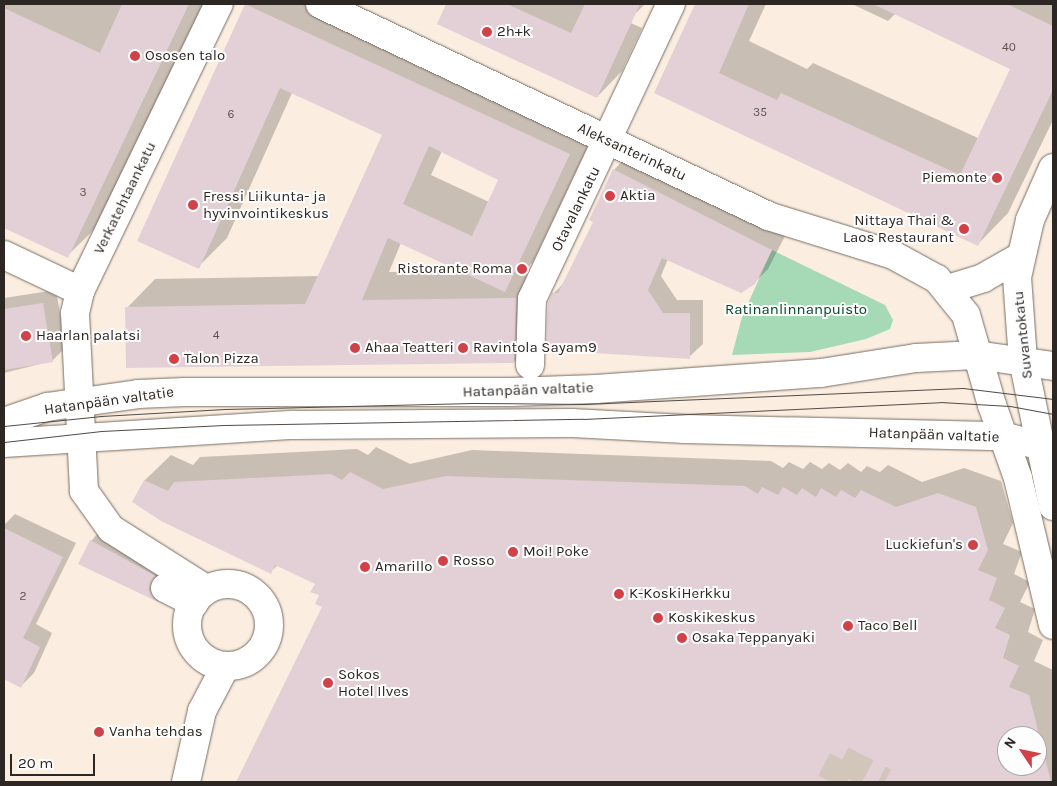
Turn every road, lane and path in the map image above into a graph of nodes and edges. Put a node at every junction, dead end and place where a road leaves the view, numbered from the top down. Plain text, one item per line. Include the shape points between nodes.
1 (219, 4) edge
2 (320, 4) edge
3 (672, 4) edge
4 (609, 141) junction
5 (1053, 168) edge
6 (4, 255) edge
7 (1020, 257) junction
8 (948, 289) junction
9 (80, 290) junction
10 (976, 355) junction
11 (1023, 360) junction
12 (530, 365) dead end
13 (1053, 366) edge
14 (79, 402) junction
15 (4, 422) edge
16 (1002, 436) junction
17 (81, 439) junction
18 (4, 443) edge
19 (1048, 447) edge
20 (1053, 506) edge
21 (165, 588) dead end
22 (200, 596) junction
23 (1053, 625) edge
24 (225, 667) junction
25 (186, 782) edge

1 - 9 street, Verkatehtaankatu
2 - 4 street, Aleksanterinkatu
3 - 4 street, Otavalankatu
4 - 8 street, Aleksanterinkatu via 768,216 921,268
4 - 12 street, Otavalankatu via 532,299
5 - 7 street, Suvantokatu via 1030,220
6 - 9 street
7 - 8 street via 983,278
7 - 11 street, Suvantokatu via 1017,277
8 - 10 street, Aleksanterinkatu via 966,315
9 - 14 street, Verkatehtaankatu via 75,313
10 - 11 street, Hatanpään valtatie
10 - 14 street, Hatanpään valtatie via 916,358 801,374 596,389 426,393 185,392
10 - 16 street
11 - 13 street, Hatanpään valtatie
11 - 19 street, Suvantokatu
14 - 15 street, Hatanpään valtatie
14 - 17 street, Verkatehtaankatu
16 - 17 street, Hatanpään valtatie via 554,423 293,425
16 - 19 street, Hatanpään valtatie
16 - 23 street via 1018,478
17 - 18 street, Hatanpään valtatie
17 - 22 street, Verkatehtaankatu via 84,491 111,529
19 - 20 street, Suvantokatu
21 - 22 street
22 - 24 street via 186,620 191,645 211,664
22 - 24 street via 233,584 246,588 258,596 269,622 268,636 262,649 245,662
24 - 25 street via 202,710

